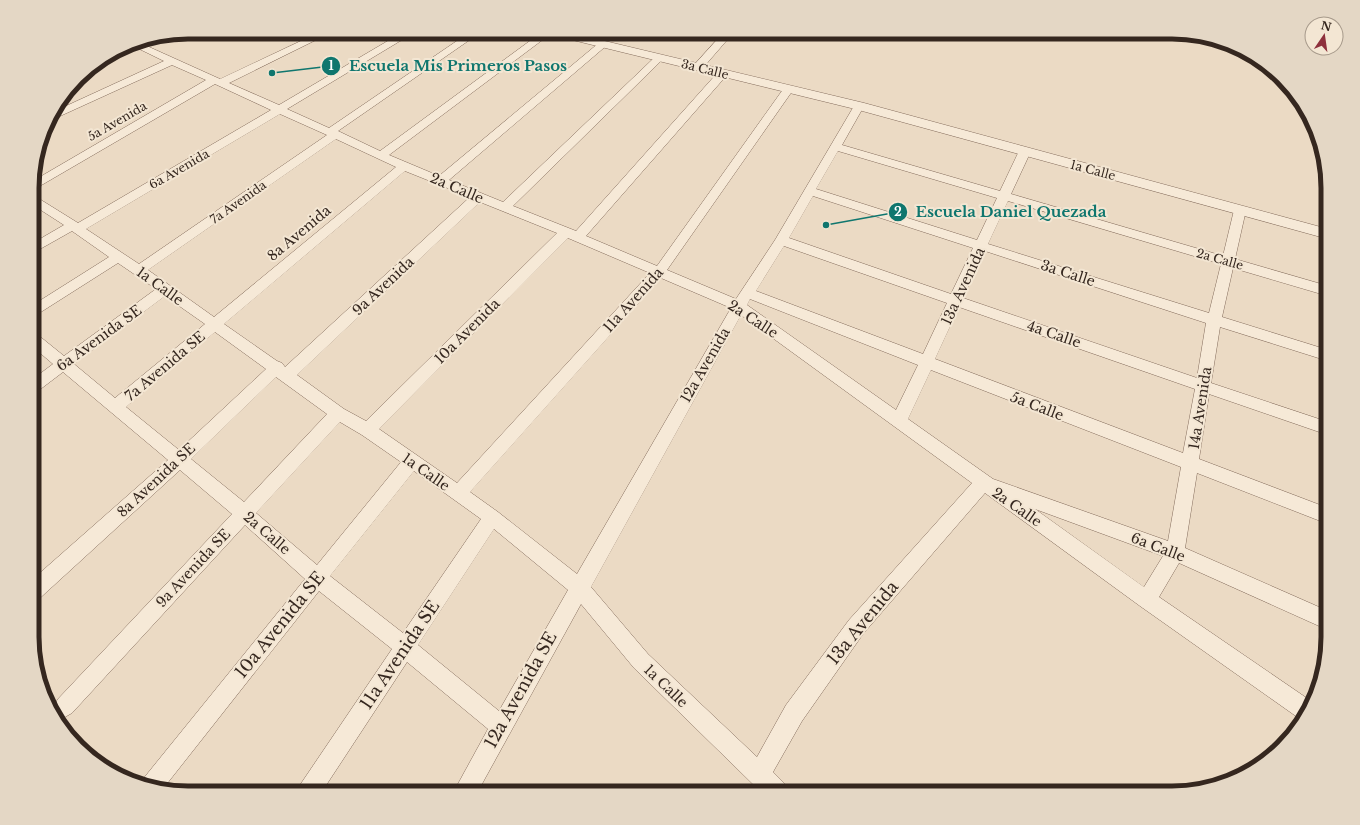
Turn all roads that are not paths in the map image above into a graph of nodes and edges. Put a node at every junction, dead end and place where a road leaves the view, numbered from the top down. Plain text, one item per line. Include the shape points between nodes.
1 (311, 39) edge
2 (398, 39) edge
3 (466, 39) edge
4 (539, 39) edge
5 (582, 39) edge
6 (724, 39) edge
7 (603, 44) junction
8 (141, 47) edge
9 (659, 58) junction
10 (172, 61) junction
11 (698, 67) junction
12 (722, 73) junction
13 (217, 81) junction
14 (788, 90) junction
15 (859, 106) junction
16 (281, 109) junction
17 (59, 114) edge
18 (333, 133) junction
19 (837, 147) junction
20 (1026, 151) junction
21 (381, 156) junction
22 (404, 166) junction
23 (441, 182) junction
24 (39, 183) edge
25 (809, 191) junction
26 (1005, 196) junction
27 (478, 197) junction
28 (39, 203) edge
29 (504, 208) junction
30 (1240, 210) junction
31 (75, 226) junction
32 (1321, 232) edge
33 (572, 235) junction
34 (781, 240) junction
35 (39, 246) edge
36 (981, 246) junction
37 (118, 257) junction
38 (1228, 262) junction
39 (140, 270) junction
40 (659, 272) junction
41 (165, 289) junction
42 (1321, 289) edge
43 (743, 300) junction
44 (955, 301) junction
45 (39, 308) edge
46 (1214, 320) junction
47 (214, 325) junction
48 (39, 344) edge
49 (1321, 354) edge
50 (927, 364) junction
51 (64, 365) junction
52 (282, 371) junction
53 (39, 383) edge
54 (1203, 385) junction
55 (115, 407) junction
56 (338, 413) junction
57 (900, 421) junction
58 (1321, 427) edge
59 (368, 430) junction
60 (179, 460) junction
61 (411, 462) junction
62 (1190, 464) junction
63 (983, 483) junction
64 (457, 494) junction
65 (244, 513) junction
66 (1321, 513) edge
67 (492, 517) junction
68 (1174, 552) junction
69 (318, 578) junction
70 (39, 587) edge
71 (578, 587) junction
72 (1147, 600) junction
73 (1321, 618) edge
74 (405, 647) junction
75 (65, 706) dead end
76 (1303, 708) edge
77 (501, 726) junction
78 (759, 776) junction
79 (154, 782) edge
80 (313, 786) edge
81 (468, 786) edge
82 (770, 786) edge

1 - 13 street, 5a Avenida
2 - 16 street
3 - 18 street
4 - 21 street
5 - 7 street, 3a Calle
6 - 11 street
7 - 9 street, 3a Calle
7 - 23 street
8 - 10 street, 2a Calle
9 - 11 street, 3a Calle
9 - 29 street
10 - 13 street, 2a Calle
10 - 17 street
11 - 12 street, 3a Calle
12 - 14 street, 3a Calle
12 - 33 street, 10a Avenida
13 - 16 street, 2a Calle
13 - 24 street, 5a Avenida
14 - 15 street, 3a Calle
14 - 40 street, 11a Avenida
15 - 19 street, 12a Avenida
15 - 20 street, 1a Calle
16 - 18 street, 2a Calle
16 - 31 street, 6a Avenida
18 - 21 street, 2a Calle
18 - 39 street, 7a Avenida
19 - 25 street, 12a Avenida
19 - 26 street, 2a Calle
20 - 26 street, 13a Avenida
20 - 30 street, 1a Calle
21 - 22 street, 2a Calle
22 - 23 street, 2a Calle
22 - 47 street, 8a Avenida
23 - 27 street, 2a Calle
25 - 34 street, 12a Avenida
25 - 36 street, 3a Calle
26 - 36 street, 13a Avenida
26 - 38 street, 2a Calle
27 - 29 street, 2a Calle
27 - 52 street, 9a Avenida
28 - 31 street, 1a Calle
29 - 33 street, 2a Calle
30 - 32 street, 1a Calle
30 - 38 street, 14a Avenida
31 - 35 street, 6a Avenida
31 - 37 street, 1a Calle
33 - 40 street, 2a Calle
33 - 59 street, 10a Avenida
34 - 43 street, 12a Avenida
34 - 44 street, 4a Calle
36 - 44 street, 13a Avenida
36 - 46 street, 3a Calle
37 - 39 street, 1a Calle
37 - 45 street
38 - 42 street, 2a Calle
38 - 46 street, 14a Avenida
39 - 41 street, 1a Calle
40 - 43 street, 2a Calle
40 - 64 street, 11a Avenida
41 - 47 street, 1a Calle
41 - 51 street, 6a Avenida SE
43 - 50 street, 5a Calle
43 - 57 street, 2a Calle
43 - 71 street, 12a Avenida
44 - 50 street, 13a Avenida
44 - 54 street, 4a Calle
46 - 49 street, 3a Calle
46 - 54 street, 14a Avenida
47 - 52 street, 1a Calle
47 - 55 street, 7a Avenida SE
48 - 51 street, 2a Calle
50 - 57 street, 13a Avenida
50 - 62 street, 5a Calle
51 - 53 street, 6a Avenida SE
51 - 55 street, 2a Calle
52 - 56 street, 1a Calle
52 - 60 street, 8a Avenida SE
54 - 58 street, 4a Calle
54 - 62 street, 14a Avenida
55 - 60 street, 2a Calle
56 - 59 street, 1a Calle
56 - 65 street, 9a Avenida SE
57 - 63 street, 2a Calle
59 - 61 street, 1a Calle
60 - 65 street, 2a Calle
60 - 70 street, 8a Avenida SE
61 - 64 street, 1a Calle
61 - 69 street, 10a Avenida SE
62 - 66 street, 5a Calle
62 - 68 street, 14a Avenida
63 - 68 street, 6a Calle
63 - 72 street, 2a Calle
63 - 78 street, 13a Avenida via 856,627 794,714
64 - 67 street, 1a Calle
65 - 69 street, 2a Calle
65 - 75 street, 9a Avenida SE
67 - 71 street, 1a Calle
67 - 74 street, 11a Avenida SE
68 - 72 street, 14a Avenida
68 - 73 street, 6a Calle
69 - 74 street, 2a Calle
69 - 79 street, 10a Avenida SE
71 - 77 street, 12a Avenida SE
71 - 78 street, 1a Calle via 641,661
72 - 76 street, 2a Calle
74 - 77 street, 2a Calle
74 - 80 street, 11a Avenida SE
77 - 81 street, 12a Avenida SE
78 - 82 street, 1a Calle

